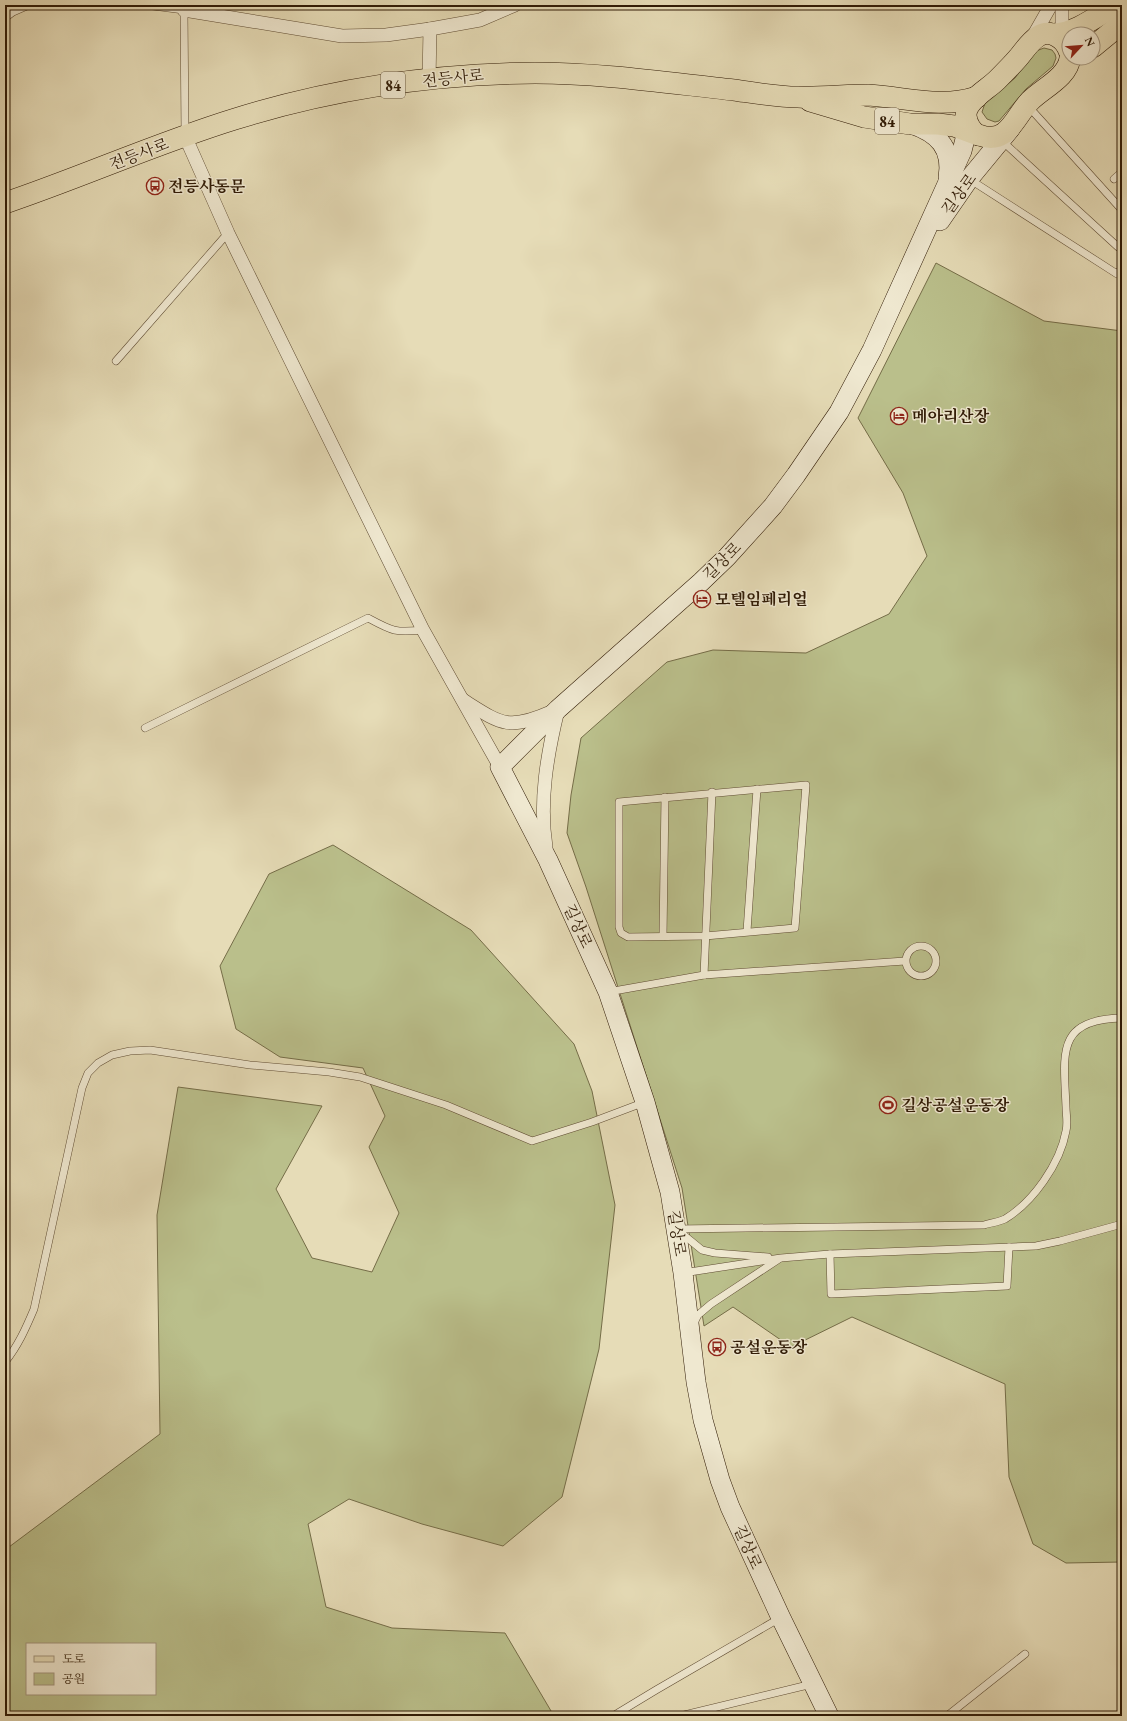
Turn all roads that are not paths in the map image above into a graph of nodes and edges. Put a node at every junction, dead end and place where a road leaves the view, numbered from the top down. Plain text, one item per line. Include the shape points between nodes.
1 (28, 5) edge
2 (145, 5) edge
3 (515, 5) edge
4 (1051, 5) edge
5 (1062, 5) edge
6 (1097, 5) edge
7 (1104, 5) edge
8 (1116, 5) edge
9 (183, 7) edge
10 (5, 18) edge
11 (1122, 23) edge
12 (1063, 26) edge
13 (1079, 26) edge
14 (430, 29) junction
15 (1101, 40) edge
16 (1030, 43) junction
17 (1061, 45) edge
18 (1061, 58) edge
19 (429, 80) junction
20 (798, 97) junction
21 (977, 97) junction
22 (1026, 105) junction
23 (910, 124) junction
24 (971, 129) junction
25 (1006, 134) junction
26 (185, 136) junction
27 (1122, 172) edge
28 (969, 179) junction
29 (1114, 179) dead end
30 (947, 184) junction
31 (5, 203) edge
32 (1122, 209) edge
33 (228, 233) junction
34 (1118, 247) dead end
35 (910, 263) junction
36 (1122, 268) edge
37 (116, 361) dead end
38 (422, 630) junction
39 (461, 699) junction
40 (558, 709) junction
41 (145, 728) dead end
42 (500, 767) junction
43 (757, 789) junction
44 (712, 792) junction
45 (665, 797) junction
46 (548, 860) junction
47 (747, 931) junction
48 (663, 936) junction
49 (705, 936) junction
50 (905, 961) junction
51 (704, 975) junction
52 (608, 992) junction
53 (1122, 1018) edge
54 (645, 1102) junction
55 (1122, 1224) edge
56 (676, 1229) junction
57 (1009, 1247) junction
58 (830, 1254) junction
59 (781, 1258) junction
60 (683, 1273) junction
61 (690, 1331) junction
62 (5, 1362) edge
63 (780, 1618) junction
64 (1025, 1654) dead end
65 (812, 1684) junction
66 (613, 1716) edge
67 (680, 1716) edge
68 (829, 1716) edge
69 (947, 1716) edge

1 - 10 lane
2 - 9 lane
3 - 14 street via 480,20
4 - 16 street
5 - 12 street
6 - 7 street
8 - 13 main road
9 - 14 street via 342,36 386,35
9 - 26 lane
11 - 15 main road
14 - 19 street
16 - 17 main road via 1037,36 1046,33
16 - 21 main road via 1000,77
18 - 22 main road
19 - 20 main road, 전등사로 / 84 via 481,74 586,75
19 - 26 main road, 전등사로 / 84 via 363,88 294,102
20 - 21 main road, 전등사로 / 84 via 872,96 945,103
20 - 23 main road, 전등사로 / 84 via 864,117
21 - 24 main road via 966,115
22 - 25 main road
22 - 32 lane
23 - 24 main road, 전등사로 / 84 via 938,124
23 - 30 street via 933,134 946,151 950,168
24 - 25 main road, 전등사로 via 987,138
24 - 30 street, 길상로
25 - 28 street, 길상로
25 - 34 lane
26 - 31 main road, 전등사로 / 84
26 - 33 street
27 - 29 lane
28 - 35 street, 길상로
28 - 36 lane via 1117,274
30 - 35 street, 길상로
33 - 37 lane
33 - 38 street
35 - 40 street, 길상로 via 872,350 839,412 773,506 701,582
38 - 39 street
38 - 41 lane via 391,631 368,618
39 - 40 street via 489,717 505,723 521,723
39 - 42 street
40 - 42 street, 길상로
40 - 46 street via 549,748 544,801 543,831
42 - 46 street, 길상로
43 - 44 lane
43 - 47 lane
43 - 47 lane via 806,785 795,928
44 - 45 lane
44 - 49 lane
45 - 48 lane
45 - 48 lane via 619,802 619,927 621,933 628,937
46 - 52 street, 길상로
47 - 49 lane
48 - 49 lane
49 - 51 lane
50 - 50 lane via 908,970 917,976 932,972 936,963 934,953 922,945 908,951
50 - 51 lane
51 - 52 lane
52 - 54 street, 길상로
53 - 56 lane via 1093,1020 1078,1028 1068,1041 1064,1056 1067,1130 1058,1155 1041,1186 1004,1219 984,1225
54 - 56 street, 길상로 via 670,1192
54 - 62 lane via 532,1141 446,1105 360,1077 250,1065 150,1050 130,1050 112,1055 88,1073 82,1088 34,1308 25,1330
55 - 57 lane via 1036,1246
56 - 59 lane via 702,1250
56 - 60 street, 길상로
57 - 58 lane
57 - 58 lane via 1007,1286 831,1294
58 - 59 lane
59 - 60 lane
59 - 61 lane via 711,1304 698,1315
60 - 61 street, 길상로
61 - 63 street, 길상로 via 696,1382 720,1480
63 - 65 street, 길상로
63 - 66 lane
64 - 69 lane
65 - 67 lane
65 - 68 street, 길상로

